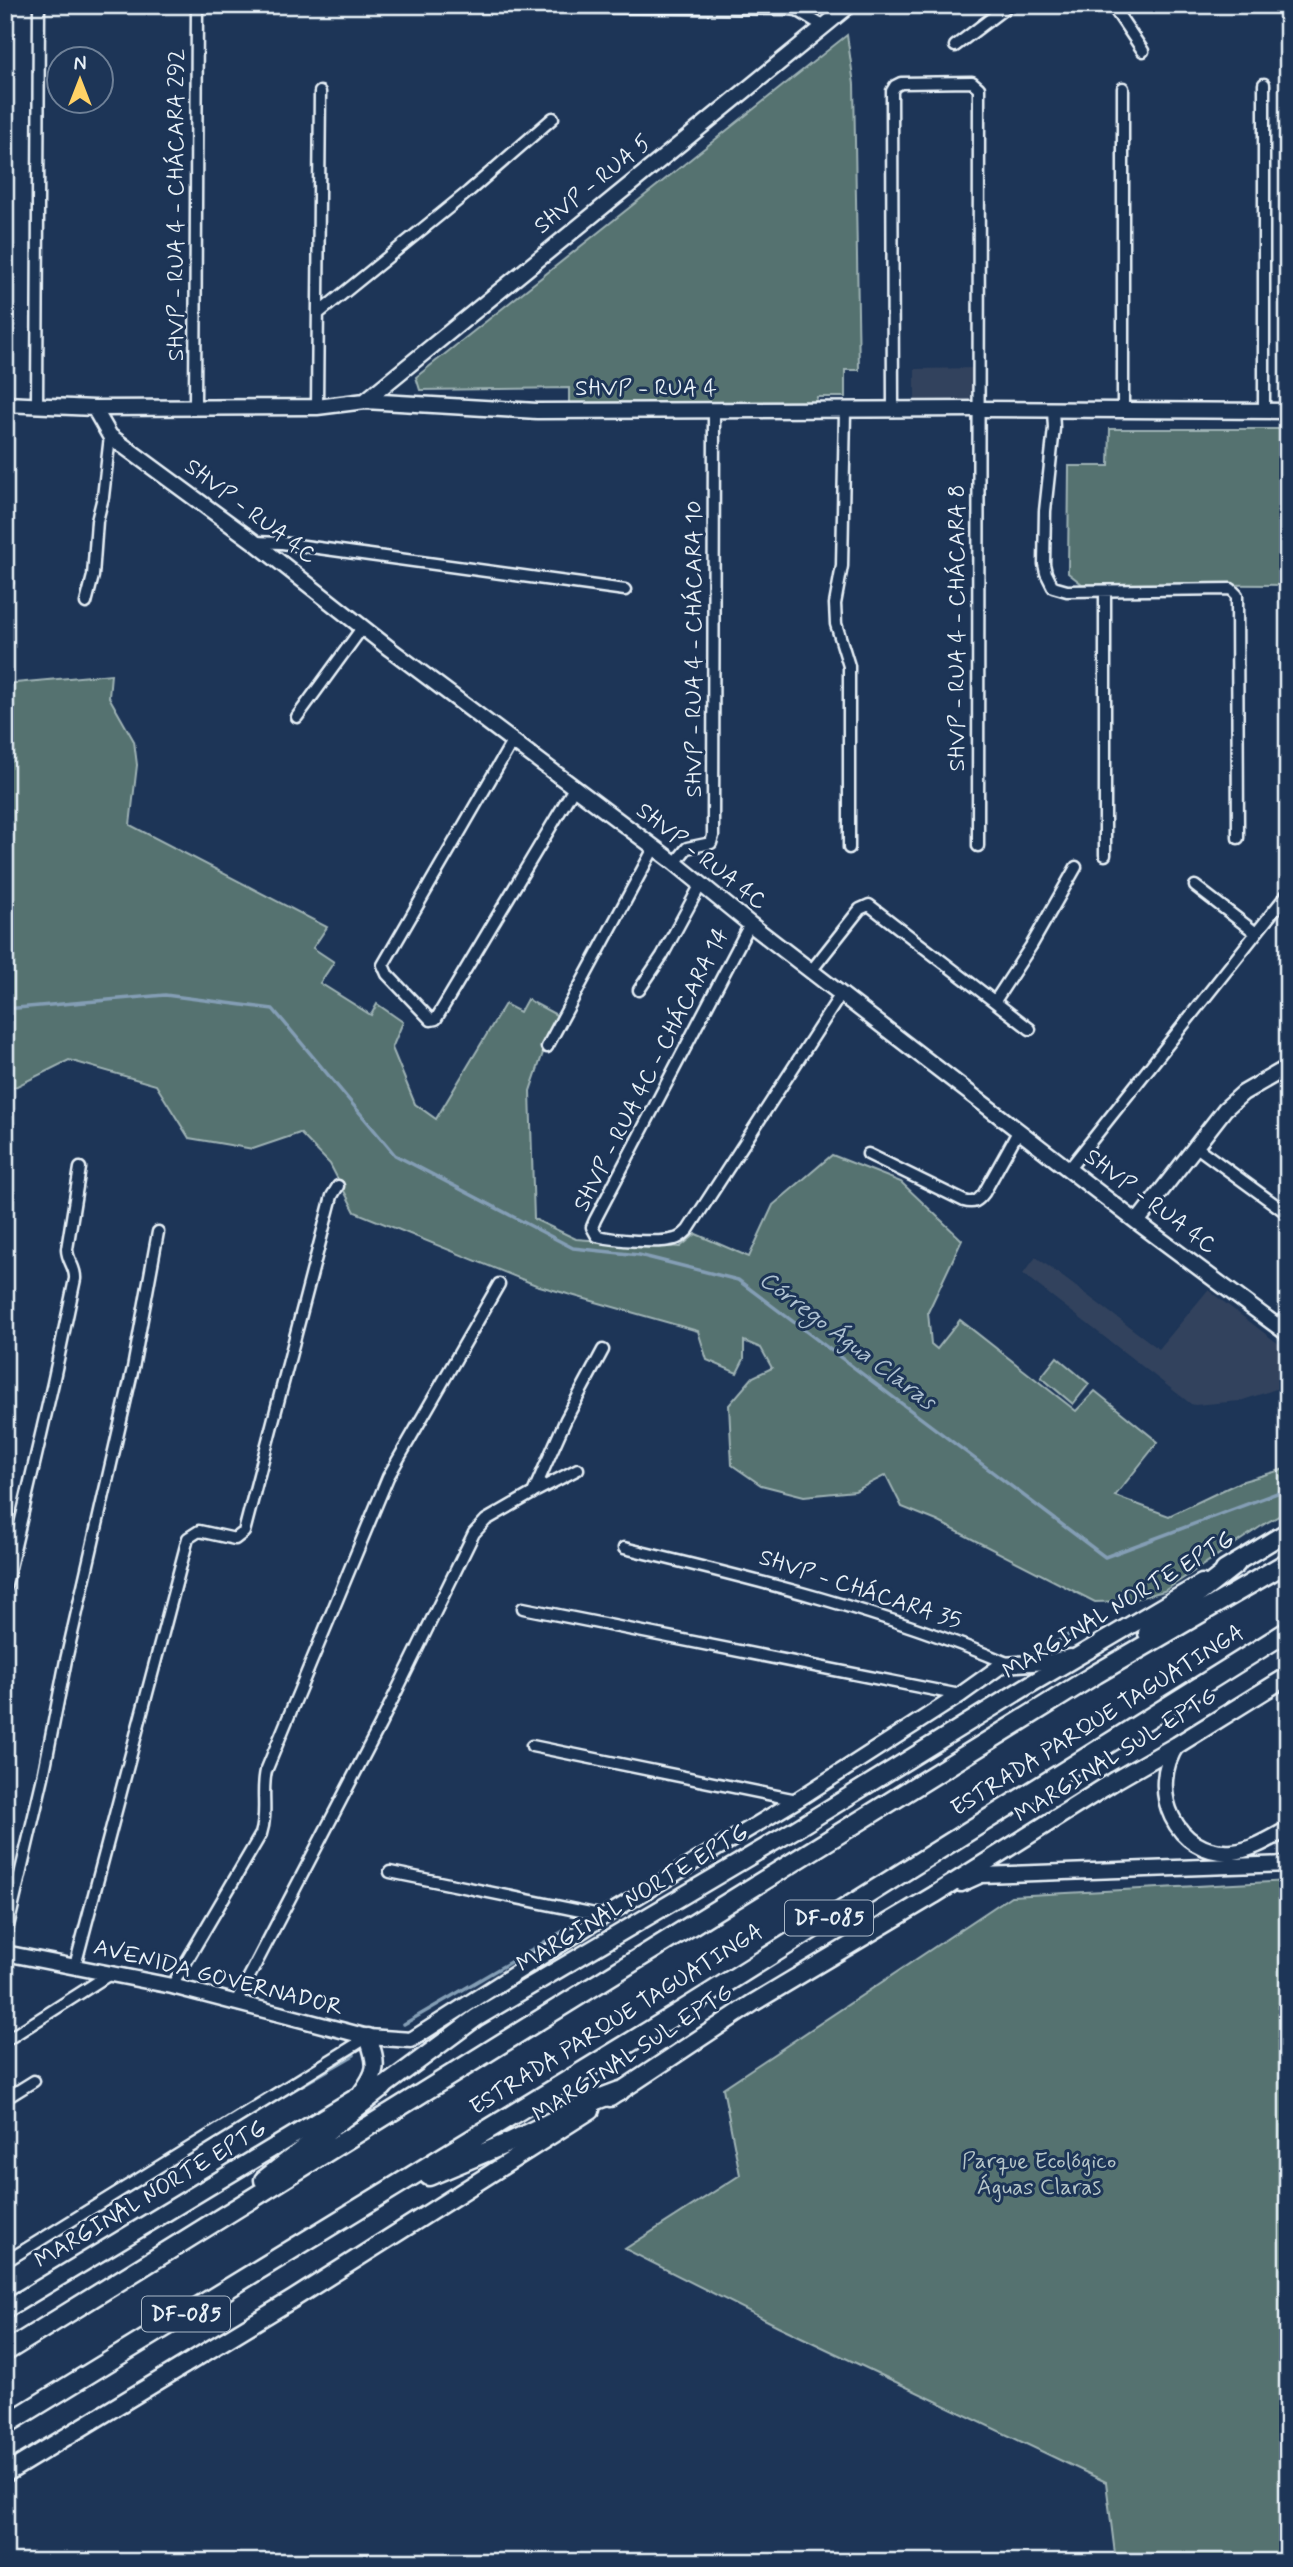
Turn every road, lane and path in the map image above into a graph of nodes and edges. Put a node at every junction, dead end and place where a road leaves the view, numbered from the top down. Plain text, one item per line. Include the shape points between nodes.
1 (39, 5) edge
2 (197, 5) edge
3 (384, 5) edge
4 (850, 5) edge
5 (1009, 5) edge
6 (1112, 5) edge
7 (824, 26) junction
8 (955, 46) dead end
9 (1143, 51) dead end
10 (1264, 84) dead end
11 (1123, 88) dead end
12 (320, 92) dead end
13 (553, 118) dead end
14 (320, 313) junction
15 (365, 401) junction
16 (5, 404) edge
17 (37, 405) junction
18 (195, 406) junction
19 (317, 407) junction
20 (94, 408) junction
21 (979, 409) junction
22 (1053, 410) junction
23 (1123, 410) junction
24 (845, 411) junction
25 (893, 411) junction
26 (1264, 411) junction
27 (1288, 411) edge
28 (714, 412) junction
29 (110, 436) junction
30 (253, 541) junction
31 (625, 590) dead end
32 (1105, 591) junction
33 (86, 603) dead end
34 (362, 628) junction
35 (297, 717) dead end
36 (512, 742) junction
37 (574, 788) junction
38 (1238, 838) dead end
39 (978, 846) dead end
40 (654, 848) junction
41 (849, 848) dead end
42 (1105, 855) dead end
43 (675, 863) junction
44 (1076, 867) dead end
45 (701, 884) junction
46 (1195, 886) dead end
47 (1288, 893) edge
48 (750, 924) junction
49 (1256, 933) junction
50 (811, 971) junction
51 (639, 990) dead end
52 (841, 994) junction
53 (995, 1001) junction
54 (1030, 1029) dead end
55 (547, 1047) dead end
56 (1288, 1067) edge
57 (1019, 1130) junction
58 (1195, 1146) junction
59 (869, 1154) dead end
60 (80, 1168) dead end
61 (1069, 1168) junction
62 (338, 1186) dead end
63 (1284, 1211) dead end
64 (1137, 1222) junction
65 (158, 1232) dead end
66 (499, 1284) dead end
67 (1288, 1313) edge
68 (1283, 1330) edge
69 (603, 1350) dead end
70 (578, 1469) dead end
71 (533, 1493) junction
72 (1288, 1531) edge
73 (624, 1548) dead end
74 (1288, 1562) edge
75 (1236, 1564) junction
76 (8, 1567) edge
77 (5, 1589) edge
78 (523, 1608) dead end
79 (1288, 1631) edge
80 (1082, 1654) junction
81 (1007, 1663) junction
82 (1096, 1674) junction
83 (1288, 1676) edge
84 (960, 1695) junction
85 (1177, 1745) junction
86 (532, 1746) dead end
87 (797, 1800) junction
88 (1288, 1829) edge
89 (1288, 1864) edge
90 (390, 1872) dead end
91 (934, 1895) junction
92 (605, 1916) junction
93 (5, 1939) edge
94 (5, 1953) edge
95 (75, 1966) junction
96 (110, 1974) junction
97 (172, 1986) junction
98 (235, 2004) junction
99 (368, 2037) junction
100 (5, 2041) edge
101 (34, 2081) dead end
102 (383, 2088) junction
103 (620, 2091) junction
104 (360, 2095) junction
105 (6, 2098) edge
106 (367, 2201) junction
107 (188, 2239) junction
108 (5, 2262) edge
109 (5, 2310) edge
110 (5, 2352) edge
111 (5, 2425) edge
112 (5, 2474) edge

1 - 17 street
2 - 18 street, SHVP - RUA 4 - CHÁCARA 292
3 - 7 street via 789,9
4 - 7 street, SHVP - RUA 5
5 - 8 street
6 - 9 street
7 - 15 street, SHVP - RUA 5
10 - 26 street
11 - 23 street
12 - 14 street
13 - 14 street
14 - 19 street
15 - 19 street, SHVP - RUA 4
15 - 28 street, SHVP - RUA 4 via 537,411
16 - 17 street, SHVP - RUA 4
17 - 20 street, SHVP - RUA 4
18 - 19 street, SHVP - RUA 4
18 - 20 street, SHVP - RUA 4
20 - 29 street, SHVP - RUA 4C
21 - 22 street, SHVP - RUA 4
21 - 25 street, SHVP - RUA 4
21 - 25 street, SHVP - RUA 4 - CHÁCARA 8 via 979,88 972,82 901,83 895,86 891,100
21 - 39 street, SHVP - RUA 4 - CHÁCARA 8
22 - 23 street, SHVP - RUA 4
22 - 32 street via 1045,573 1057,589
23 - 26 street, SHVP - RUA 4
24 - 25 street, SHVP - RUA 4
24 - 28 street, SHVP - RUA 4
24 - 41 street via 842,566 835,604 849,666
26 - 27 street, SHVP - RUA 4
28 - 43 street, SHVP - RUA 4 - CHÁCARA 10 via 713,836 710,843 687,848
29 - 30 street, SHVP - RUA 4C
29 - 33 street
30 - 31 street
30 - 34 street, SHVP - RUA 4C
32 - 38 street via 1235,592
32 - 42 street
34 - 35 street
34 - 36 street, SHVP - RUA 4C
36 - 37 street, SHVP - RUA 4C
36 - 37 street via 383,965 431,1020 437,1017
37 - 40 street, SHVP - RUA 4C
40 - 43 street, SHVP - RUA 4C
40 - 55 street
43 - 45 street, SHVP - RUA 4C
44 - 53 street
45 - 48 street, SHVP - RUA 4C
45 - 51 street
46 - 49 street
47 - 49 street
48 - 50 street, SHVP - RUA 4C
48 - 52 street, SHVP - RUA 4C - CHÁCARA 14 via 595,1220 592,1227 597,1236 681,1237
49 - 61 street
50 - 52 street, SHVP - RUA 4C
50 - 53 street via 860,909 869,905
52 - 57 street, SHVP - RUA 4C
53 - 54 street
56 - 58 street via 1233,1100
57 - 59 street via 973,1203
57 - 61 street, SHVP - RUA 4C
58 - 63 street
58 - 64 street
60 - 76 street via 67,1249 75,1279
61 - 64 street, SHVP - RUA 4C
62 - 95 street via 244,1532 235,1539 198,1531 188,1538
64 - 68 street, SHVP - RUA 4C
65 - 93 street via 133,1368
66 - 97 street via 388,1477 266,1770 261,1834
67 - 68 street
69 - 71 street
70 - 71 street
71 - 98 street via 474,1532
72 - 75 main road, MARGINAL NORTE EPTG
73 - 81 street, SHVP - CHÁCARA 35 via 792,1589
74 - 82 highway, ESTRADA PARQUE TAGUATINGA / DF-085
75 - 80 main road, MARGINAL NORTE EPTG
75 - 82 highway
76 - 77 street
78 - 84 street
79 - 106 highway, ESTRADA PARQUE TAGUATINGA / DF-085 via 675,2015
80 - 81 street, SHVP - CHÁCARA 35 via 1027,1665
80 - 102 main road, MARGINAL NORTE EPTG via 476,2018
81 - 84 street
82 - 107 highway, ESTRADA PARQUE TAGUATINGA / DF-085
83 - 85 main road, MARGINAL SUL EPTG
84 - 87 street
85 - 88 street via 1163,1788 1165,1805 1184,1835 1208,1850 1234,1852
85 - 91 main road, MARGINAL SUL EPTG
86 - 87 street
87 - 92 street
89 - 91 street via 981,1875
90 - 92 street
91 - 103 main road, MARGINAL SUL EPTG via 753,2003
92 - 99 street, AVENIDA GOVERNADOR via 420,2036 411,2040
94 - 95 street, AVENIDA GOVERNADOR
95 - 96 street, AVENIDA GOVERNADOR
96 - 97 street, AVENIDA GOVERNADOR
96 - 100 street
97 - 98 street, AVENIDA GOVERNADOR
98 - 99 street, AVENIDA GOVERNADOR
99 - 104 main road via 376,2070
99 - 108 street
101 - 105 street
102 - 104 main road, MARGINAL NORTE EPTG
102 - 107 highway
103 - 106 highway via 510,2143
103 - 112 main road, MARGINAL SUL EPTG via 293,2299
104 - 109 main road, MARGINAL NORTE EPTG
106 - 111 highway, ESTRADA PARQUE TAGUATINGA / DF-085
107 - 110 highway, ESTRADA PARQUE TAGUATINGA / DF-085

